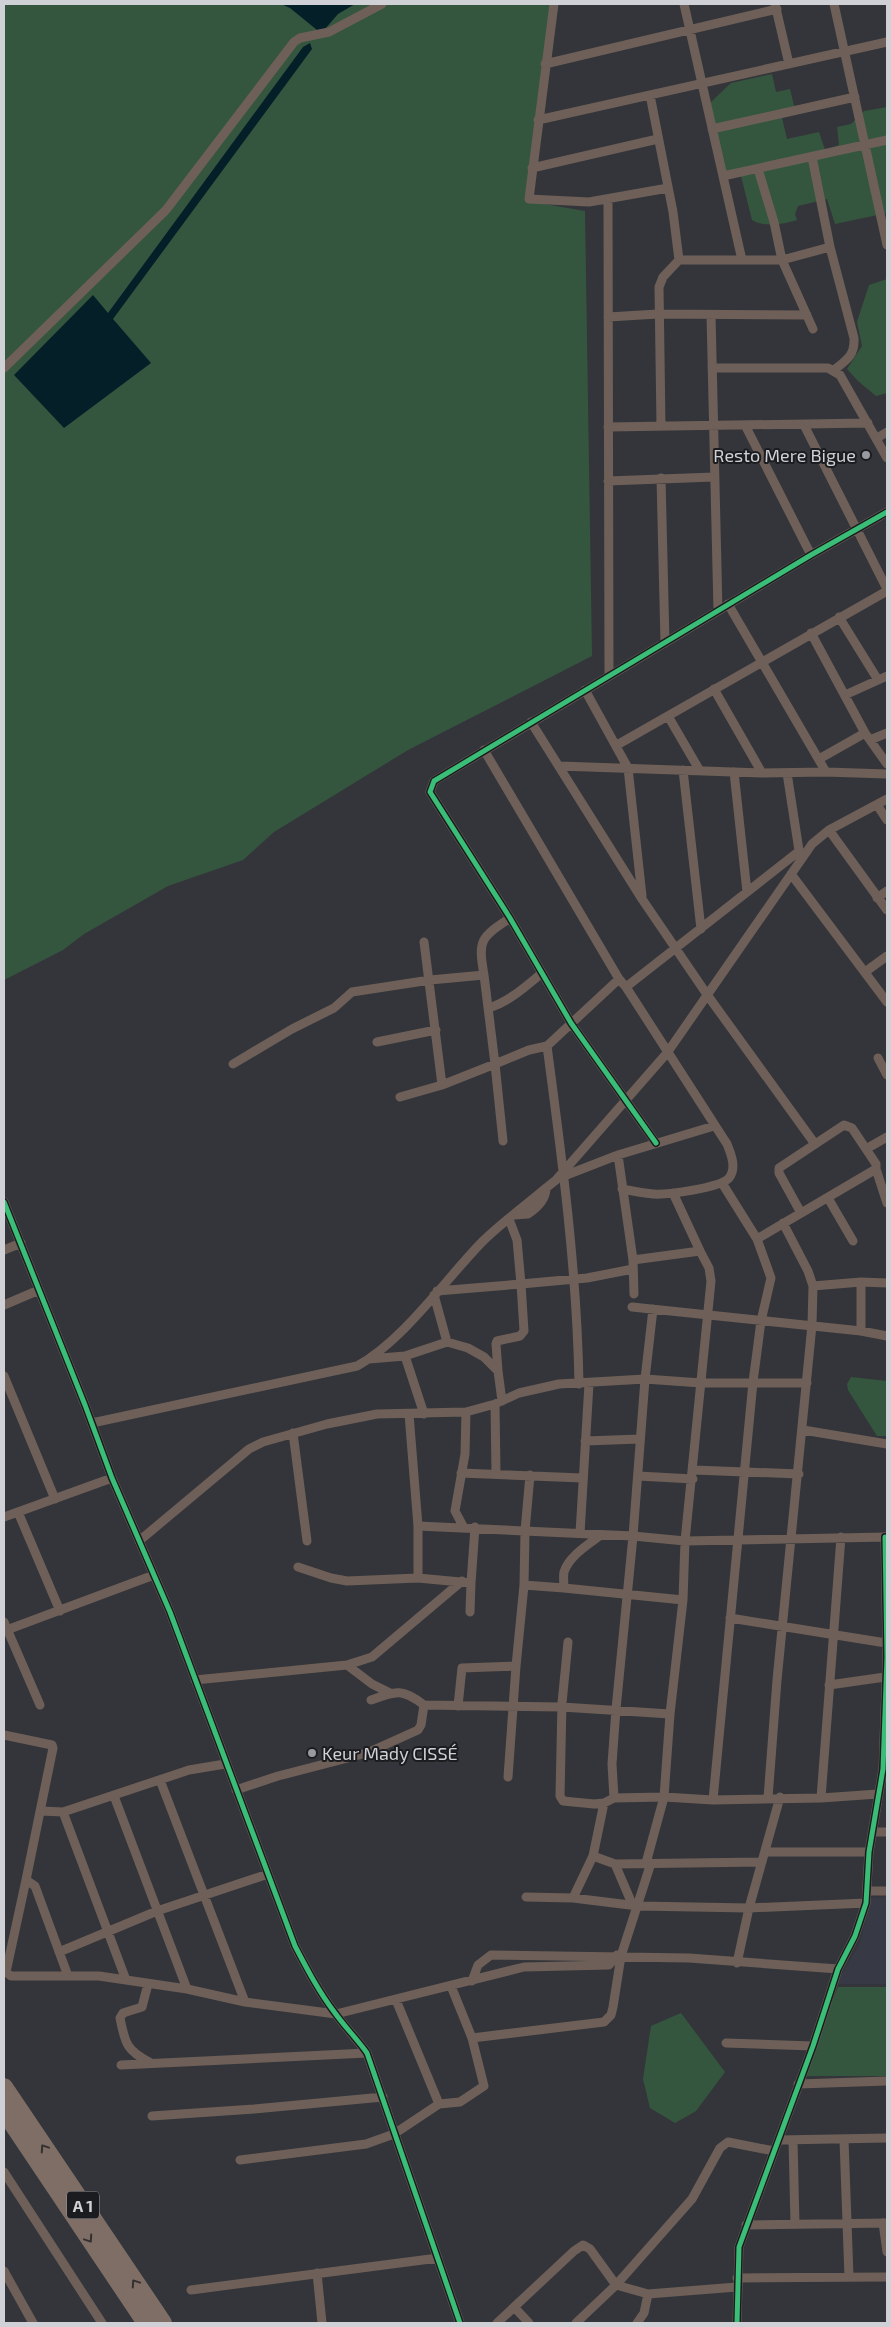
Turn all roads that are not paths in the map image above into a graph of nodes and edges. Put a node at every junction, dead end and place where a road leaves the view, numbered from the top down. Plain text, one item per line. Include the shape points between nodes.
1 (382, 4) edge
2 (554, 4) edge
3 (684, 4) edge
4 (834, 4) edge
5 (776, 6) edge
6 (690, 30) junction
7 (887, 42) edge
8 (845, 52) junction
9 (545, 64) junction
10 (789, 64) junction
11 (702, 84) junction
12 (650, 95) junction
13 (855, 97) junction
14 (538, 120) junction
15 (712, 129) junction
16 (658, 139) junction
17 (887, 140) edge
18 (865, 146) junction
19 (812, 157) junction
20 (532, 168) junction
21 (758, 169) junction
22 (723, 176) junction
23 (668, 188) junction
24 (608, 200) junction
25 (887, 245) edge
26 (830, 247) junction
27 (679, 260) junction
28 (742, 260) junction
29 (782, 260) junction
30 (658, 314) junction
31 (711, 314) junction
32 (807, 315) junction
33 (608, 317) junction
34 (813, 329) dead end
35 (4, 368) edge
36 (712, 368) junction
37 (834, 370) junction
38 (868, 423) junction
39 (804, 424) junction
40 (745, 425) junction
41 (662, 426) junction
42 (712, 426) junction
43 (608, 427) junction
44 (887, 432) edge
45 (877, 438) junction
46 (887, 458) edge
47 (714, 477) junction
48 (661, 478) junction
49 (608, 480) junction
50 (887, 512) edge
51 (857, 530) junction
52 (812, 555) junction
53 (887, 590) edge
54 (728, 604) junction
55 (718, 611) junction
56 (839, 618) junction
57 (811, 633) junction
58 (665, 643) junction
59 (762, 661) junction
60 (609, 676) junction
61 (887, 676) edge
62 (878, 680) junction
63 (714, 689) junction
64 (585, 690) junction
65 (845, 695) junction
66 (668, 716) junction
67 (531, 722) junction
68 (887, 733) edge
69 (867, 736) junction
70 (617, 745) junction
71 (484, 750) junction
72 (819, 759) junction
73 (887, 764) edge
74 (559, 766) junction
75 (628, 768) junction
76 (684, 770) junction
77 (700, 771) junction
78 (734, 772) junction
79 (826, 772) junction
80 (762, 773) junction
81 (787, 773) junction
82 (887, 774) edge
83 (887, 799) edge
84 (877, 805) junction
85 (887, 820) edge
86 (829, 830) junction
87 (799, 856) junction
88 (791, 874) junction
89 (887, 891) edge
90 (747, 892) junction
91 (878, 898) junction
92 (642, 899) junction
93 (887, 910) edge
94 (510, 918) junction
95 (701, 929) junction
96 (424, 942) dead end
97 (676, 948) junction
98 (887, 956) edge
99 (542, 972) junction
100 (865, 972) junction
101 (484, 975) junction
102 (619, 979) junction
103 (430, 980) junction
104 (626, 987) junction
105 (708, 996) junction
106 (887, 1002) edge
107 (489, 1008) junction
108 (571, 1023) junction
109 (436, 1030) junction
110 (377, 1042) dead end
111 (547, 1046) junction
112 (667, 1053) junction
113 (878, 1058) dead end
114 (233, 1064) dead end
115 (495, 1064) junction
116 (887, 1075) edge
117 (442, 1085) junction
118 (400, 1098) dead end
119 (626, 1098) junction
120 (714, 1126) junction
121 (887, 1137) edge
122 (503, 1141) dead end
123 (656, 1144) junction
124 (814, 1144) junction
125 (866, 1149) junction
126 (618, 1155) junction
127 (876, 1169) junction
128 (564, 1173) junction
129 (722, 1183) junction
130 (622, 1189) junction
131 (673, 1194) junction
132 (828, 1198) junction
133 (4, 1202) edge
134 (887, 1203) edge
135 (801, 1213) junction
136 (512, 1217) junction
137 (783, 1223) junction
138 (757, 1239) junction
139 (853, 1241) dead end
140 (21, 1243) junction
141 (4, 1250) edge
142 (700, 1251) junction
143 (633, 1264) junction
144 (575, 1279) junction
145 (861, 1282) junction
146 (887, 1283) edge
147 (521, 1284) junction
148 (812, 1286) junction
149 (39, 1290) junction
150 (436, 1293) junction
151 (634, 1294) dead end
152 (4, 1305) edge
153 (632, 1307) dead end
154 (653, 1309) junction
155 (707, 1315) junction
156 (760, 1321) junction
157 (812, 1325) junction
158 (861, 1331) junction
159 (887, 1336) edge
160 (447, 1342) junction
161 (405, 1356) junction
162 (369, 1359) junction
163 (498, 1371) junction
164 (4, 1376) edge
165 (644, 1379) junction
166 (701, 1382) junction
167 (754, 1382) junction
168 (807, 1383) junction
169 (584, 1384) junction
170 (498, 1402) junction
171 (466, 1412) junction
172 (409, 1414) junction
173 (424, 1414) junction
174 (92, 1423) junction
175 (803, 1430) junction
176 (294, 1433) junction
177 (640, 1439) junction
178 (584, 1441) junction
179 (887, 1444) edge
180 (744, 1472) junction
181 (461, 1473) junction
182 (496, 1474) junction
183 (799, 1474) junction
184 (530, 1475) junction
185 (693, 1475) junction
186 (638, 1476) junction
187 (112, 1478) junction
188 (582, 1478) junction
189 (55, 1499) junction
190 (18, 1512) junction
191 (4, 1518) edge
192 (418, 1526) junction
193 (463, 1526) junction
194 (475, 1528) junction
195 (525, 1531) junction
196 (580, 1533) junction
197 (602, 1535) junction
198 (634, 1536) junction
199 (841, 1537) junction
200 (886, 1537) edge
201 (793, 1538) junction
202 (737, 1539) junction
203 (685, 1540) junction
204 (139, 1541) junction
205 (307, 1541) dead end
206 (298, 1567) dead end
207 (154, 1575) junction
208 (418, 1578) junction
209 (462, 1581) junction
210 (471, 1583) junction
211 (524, 1585) junction
212 (564, 1588) junction
213 (627, 1595) junction
214 (886, 1595) edge
215 (683, 1600) junction
216 (60, 1610) junction
217 (470, 1612) dead end
218 (730, 1618) junction
219 (783, 1626) junction
220 (5, 1628) edge
221 (834, 1635) junction
222 (568, 1642) dead end
223 (886, 1643) junction
224 (887, 1657) edge
225 (347, 1665) junction
226 (516, 1666) junction
227 (885, 1677) junction
228 (195, 1680) junction
229 (829, 1685) junction
230 (390, 1693) junction
231 (371, 1700) dead end
232 (40, 1705) dead end
233 (424, 1705) junction
234 (458, 1706) junction
235 (514, 1707) junction
236 (562, 1707) junction
237 (616, 1709) junction
238 (670, 1714) junction
239 (886, 1718) edge
240 (4, 1735) edge
241 (225, 1764) junction
242 (508, 1777) dead end
243 (160, 1780) junction
244 (236, 1790) junction
245 (878, 1794) junction
246 (114, 1796) junction
247 (664, 1797) junction
248 (780, 1797) junction
249 (614, 1798) junction
250 (768, 1798) junction
251 (821, 1798) junction
252 (713, 1800) junction
253 (604, 1803) junction
254 (41, 1812) junction
255 (62, 1812) junction
256 (874, 1832) junction
257 (887, 1832) edge
258 (766, 1852) junction
259 (869, 1852) junction
260 (593, 1856) junction
261 (762, 1862) junction
262 (648, 1863) junction
263 (615, 1864) junction
264 (268, 1874) junction
265 (26, 1880) junction
266 (868, 1891) junction
267 (887, 1891) edge
268 (205, 1894) junction
269 (526, 1897) dead end
270 (573, 1898) junction
271 (866, 1904) junction
272 (636, 1906) junction
273 (749, 1908) junction
274 (158, 1911) junction
275 (107, 1932) junction
276 (59, 1952) junction
277 (619, 1955) junction
278 (737, 1963) junction
279 (838, 1969) junction
280 (68, 1976) junction
281 (126, 1980) junction
282 (472, 1981) junction
283 (148, 1984) junction
284 (451, 1986) junction
285 (187, 1989) junction
286 (396, 2000) junction
287 (245, 2002) junction
288 (336, 2014) junction
289 (472, 2038) junction
290 (726, 2043) dead end
291 (812, 2046) junction
292 (367, 2053) junction
293 (121, 2064) dead end
294 (154, 2064) junction
295 (887, 2080) edge
296 (798, 2084) junction
297 (4, 2087) edge
298 (383, 2097) junction
299 (439, 2104) junction
300 (4, 2111) edge
301 (152, 2116) dead end
302 (394, 2134) junction
303 (887, 2138) edge
304 (779, 2140) junction
305 (793, 2140) junction
306 (844, 2140) junction
307 (774, 2151) junction
308 (240, 2160) dead end
309 (4, 2172) edge
310 (885, 2223) edge
311 (795, 2224) junction
312 (846, 2224) junction
313 (746, 2225) junction
314 (887, 2252) edge
315 (438, 2258) junction
316 (4, 2271) edge
317 (317, 2273) junction
318 (849, 2277) junction
319 (887, 2277) edge
320 (737, 2283) junction
321 (616, 2285) junction
322 (191, 2290) dead end
323 (648, 2294) junction
324 (515, 2308) junction
325 (578, 2322) edge
326 (33, 2323) edge
327 (102, 2323) edge
328 (146, 2323) edge
329 (163, 2323) edge
330 (322, 2323) edge
331 (460, 2323) edge
332 (497, 2323) edge
333 (529, 2323) edge
334 (637, 2323) edge
335 (737, 2323) edge

1 - 35 street via 334,29 294,42 166,210
2 - 9 street
3 - 6 street
4 - 8 street
5 - 6 street
5 - 10 street
6 - 9 street
6 - 11 street
7 - 8 street
8 - 10 street
8 - 13 street
9 - 14 street
10 - 11 street
11 - 12 street
11 - 15 street
12 - 14 street
12 - 16 street
13 - 15 street
13 - 18 street
14 - 20 street
15 - 22 street
16 - 20 street
16 - 23 street
17 - 18 street
18 - 19 street
18 - 25 street
19 - 21 street
19 - 26 street
20 - 24 street via 530,200
21 - 22 street
21 - 29 street
22 - 28 street
23 - 24 street
23 - 27 street
24 - 33 street
26 - 29 street
26 - 37 street via 854,338 854,350 849,359
27 - 28 street
27 - 30 street via 663,277 659,287
28 - 29 street
29 - 32 street
30 - 31 street
30 - 33 street
30 - 41 street
31 - 32 street
31 - 36 street
32 - 34 street
33 - 43 street
36 - 37 street
36 - 42 street
37 - 38 street
38 - 39 street
38 - 45 street
39 - 40 street
39 - 51 street
40 - 42 street
40 - 52 street
41 - 42 street
41 - 43 street
42 - 47 street
43 - 49 street
44 - 45 street
45 - 46 street
47 - 48 street
47 - 55 street
48 - 49 street
48 - 58 street
49 - 60 street
50 - 51 street
51 - 52 street
51 - 53 street
52 - 54 street
53 - 56 street
54 - 55 street
54 - 59 street
55 - 58 street
56 - 57 street
56 - 62 street
57 - 59 street
57 - 65 street
58 - 60 street
59 - 63 street
59 - 72 street
60 - 64 street
61 - 62 street
62 - 65 street
63 - 66 street
63 - 80 street
64 - 67 street
64 - 70 street
65 - 69 street
66 - 70 street
66 - 77 street
67 - 71 street
67 - 74 street
68 - 69 street
69 - 72 street
69 - 73 street
70 - 75 street
71 - 94 street via 434,781 430,792
71 - 102 street
72 - 79 street
74 - 75 street
74 - 92 street
75 - 76 street
75 - 92 street
76 - 77 street
76 - 95 street
77 - 78 street
78 - 80 street
78 - 90 street
79 - 81 street
79 - 82 street
80 - 81 street
81 - 87 street
83 - 84 street
84 - 85 street
84 - 86 street
86 - 87 street
86 - 91 street
87 - 88 street
87 - 90 street
88 - 100 street
88 - 105 street
89 - 91 street
90 - 95 street
91 - 93 street
92 - 97 street
94 - 99 street
94 - 101 street via 487,933 482,941 480,953
95 - 97 street
96 - 103 street
97 - 104 street
97 - 105 street
98 - 100 street
99 - 107 street via 517,994
99 - 108 street
100 - 106 street
101 - 103 street
101 - 107 street
102 - 104 street
102 - 108 street
103 - 109 street
103 - 114 street via 352,992 334,1008
104 - 112 street
105 - 112 street
105 - 124 street
107 - 115 street
108 - 111 street
108 - 119 street
109 - 110 street
109 - 117 street
111 - 115 street
111 - 128 street
112 - 119 street
112 - 120 street
113 - 116 street
115 - 117 street
115 - 122 street
117 - 118 street
119 - 123 street
119 - 128 street
120 - 123 street
120 - 129 street via 733,1159 733,1170
121 - 125 street
123 - 126 street
124 - 125 street via 848,1125
124 - 135 street via 779,1168
125 - 127 street
126 - 128 street
126 - 130 street
127 - 132 street
127 - 134 street
128 - 136 street via 546,1188 542,1202 534,1210
128 - 144 street
129 - 131 street
129 - 138 street
130 - 131 street
130 - 143 street
131 - 142 street
132 - 135 street
132 - 139 street
133 - 140 street
135 - 137 street
136 - 147 street
136 - 150 street via 483,1241
137 - 138 street
137 - 148 street via 802,1256
138 - 156 street via 771,1278
140 - 141 street
140 - 149 street
142 - 143 street
142 - 155 street via 709,1268 711,1281
143 - 144 street
143 - 151 street
144 - 147 street
144 - 169 street
145 - 146 street
145 - 148 street
145 - 158 street
147 - 150 street
147 - 163 street via 524,1331 520,1336 498,1340
148 - 157 street
149 - 152 street
149 - 174 street
150 - 160 street
150 - 162 street
153 - 154 street
154 - 155 street
154 - 165 street
155 - 156 street
155 - 166 street
156 - 157 street
156 - 167 street
157 - 158 street
157 - 168 street
158 - 159 street
160 - 161 street
160 - 163 street via 484,1357
161 - 162 street
161 - 173 street
162 - 174 street via 341,1370
163 - 170 street
164 - 189 street
165 - 166 street
165 - 169 street
165 - 177 street
166 - 167 street
166 - 185 street
167 - 168 street
167 - 180 street
168 - 175 street
169 - 170 street via 559,1384
169 - 178 street
170 - 171 street
170 - 182 street
171 - 173 street
171 - 181 street
172 - 173 street
172 - 176 street via 377,1414
172 - 192 street
174 - 187 street
175 - 179 street
175 - 183 street
176 - 204 street via 249,1449
176 - 205 street
177 - 178 street
177 - 186 street
178 - 188 street
180 - 183 street
180 - 185 street
180 - 202 street
181 - 182 street
181 - 193 street via 456,1511
182 - 184 street
183 - 201 street
184 - 188 street
184 - 195 street
185 - 186 street
185 - 203 street
186 - 198 street
187 - 189 street
187 - 204 street
188 - 196 street
189 - 190 street
190 - 191 street
190 - 216 street
192 - 193 street
192 - 208 street
193 - 194 street
194 - 195 street
194 - 210 street
195 - 196 street
195 - 211 street
196 - 197 street
197 - 198 street
197 - 212 street via 569,1563 564,1572
198 - 203 street
198 - 213 street
199 - 200 street
199 - 201 street
199 - 221 street
200 - 214 street
201 - 202 street
201 - 219 street
202 - 203 street
202 - 218 street
203 - 215 street
204 - 207 street
206 - 208 street via 347,1581
207 - 216 street
207 - 228 street
208 - 209 street
209 - 210 street
209 - 225 street via 372,1657
210 - 217 street
211 - 212 street
211 - 226 street
212 - 213 street
213 - 215 street
213 - 237 street
214 - 223 street
215 - 238 street
216 - 220 street
218 - 219 street
218 - 252 street
219 - 221 street
219 - 250 street
220 - 232 street
221 - 223 street
221 - 229 street
222 - 236 street
223 - 224 street
224 - 227 street
225 - 228 street
225 - 230 street
226 - 234 street via 462,1668
226 - 235 street
227 - 229 street
227 - 239 street
228 - 241 street
229 - 251 street
230 - 231 street
230 - 233 street via 408,1693
233 - 234 street
233 - 244 street via 418,1730 367,1753
234 - 235 street
235 - 236 street
235 - 242 street
236 - 237 street
236 - 253 street via 561,1799
237 - 238 street
237 - 249 street via 612,1764
238 - 247 street
239 - 245 street
240 - 254 street via 52,1745
241 - 243 street via 189,1770
241 - 244 street
243 - 246 street
243 - 268 street
244 - 264 street
245 - 251 street
245 - 256 street
246 - 255 street
246 - 274 street
247 - 249 street
247 - 252 street
247 - 262 street
248 - 250 street
248 - 251 street
248 - 258 street
249 - 253 street
250 - 252 street
253 - 260 street
254 - 255 street
254 - 265 street
255 - 275 street
256 - 257 street
256 - 259 street
258 - 259 street
258 - 261 street
259 - 266 street
260 - 263 street
260 - 270 street
261 - 262 street
261 - 273 street
262 - 263 street
262 - 272 street
263 - 272 street
264 - 268 street
264 - 288 street via 295,1946 313,1981
265 - 276 street via 35,1886
265 - 280 street via 6,1972 11,1976
266 - 267 street
266 - 271 street
268 - 274 street
268 - 287 street
269 - 270 street
270 - 272 street
271 - 273 street
271 - 279 street via 855,1936
272 - 273 street
272 - 277 street
273 - 278 street
274 - 275 street
274 - 285 street
275 - 276 street
275 - 281 street
276 - 280 street
277 - 278 street
277 - 282 street via 609,1964 524,1967
277 - 282 street via 491,1954 478,1965
277 - 289 street via 611,2015 604,2022
278 - 279 street
279 - 291 street
280 - 281 street
281 - 283 street
282 - 284 street
283 - 285 street
283 - 294 street via 142,2007 123,2013 120,2018 123,2036 132,2053
284 - 286 street
284 - 289 street
285 - 287 street
286 - 288 street
286 - 299 street
287 - 288 street
288 - 292 street
289 - 299 street via 484,2086 460,2102
290 - 291 street
291 - 296 street
292 - 294 street
292 - 298 street
293 - 294 street
295 - 296 street
296 - 304 street
329 -> 297 highway, A 1
298 - 301 street
298 - 302 street
299 - 302 street
300 -> 328 highway, A 1
302 - 308 street via 366,2144
302 - 315 street
303 - 306 street
304 - 305 street
304 - 307 street
305 - 306 street
305 - 311 street
306 - 312 street
307 - 313 street
307 - 321 street via 728,2142 720,2148 692,2199
309 - 327 street
310 - 312 street
310 - 314 street
311 - 312 street
311 - 313 street
312 - 318 street
313 - 320 street via 739,2247
315 - 317 street
315 - 331 street
316 - 326 street
317 - 322 street
317 - 330 street
318 - 319 street
318 - 320 street
320 - 323 street
320 - 335 street
321 - 323 street
321 - 324 street via 590,2249 583,2245
321 - 325 street
323 - 334 street via 644,2313
324 - 332 street
324 - 333 street

